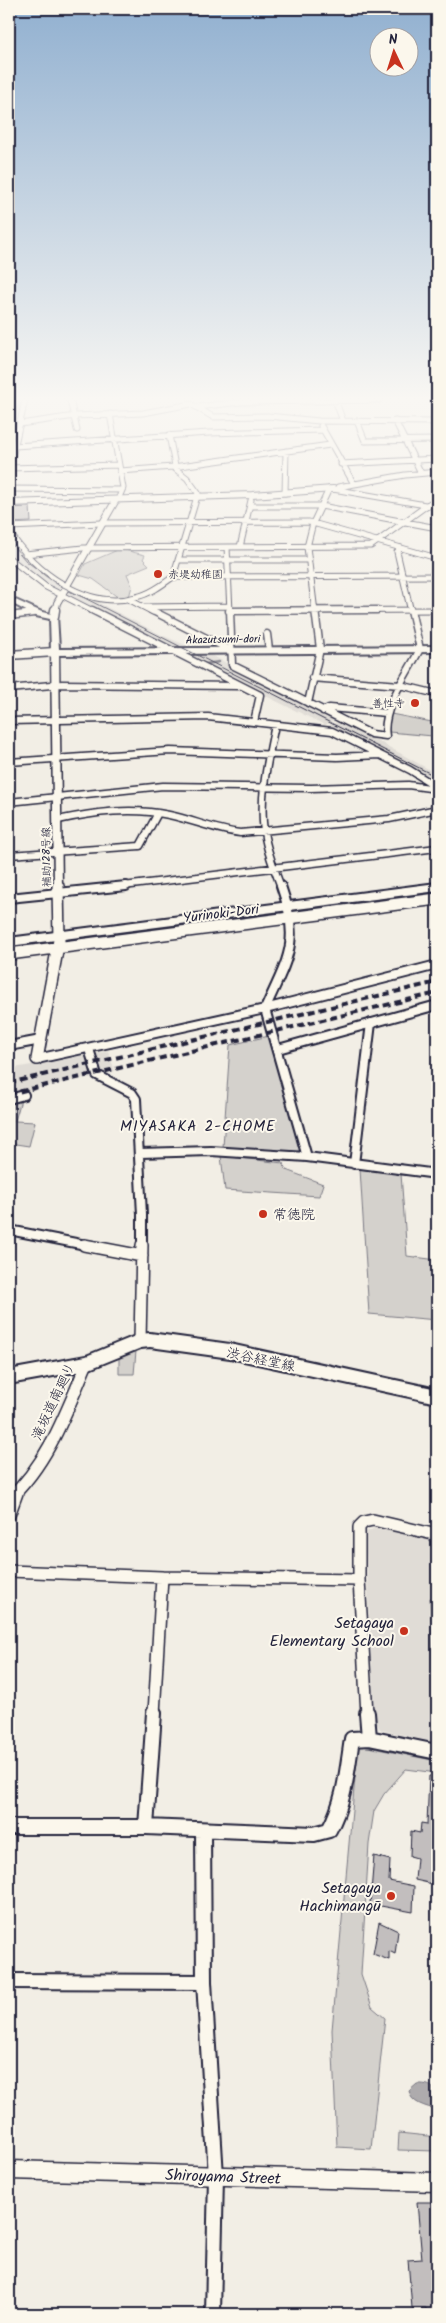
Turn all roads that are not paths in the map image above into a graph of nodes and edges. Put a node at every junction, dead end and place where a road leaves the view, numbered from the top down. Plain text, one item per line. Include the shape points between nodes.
1 (111, 508) edge
2 (193, 508) edge
3 (249, 508) edge
4 (320, 508) edge
5 (335, 508) edge
6 (425, 508) edge
7 (408, 521) junction
8 (245, 522) junction
9 (102, 523) junction
10 (189, 523) junction
11 (312, 523) junction
12 (9, 527) edge
13 (437, 528) edge
14 (9, 531) edge
15 (378, 541) junction
16 (227, 547) junction
17 (240, 547) junction
18 (307, 547) junction
19 (87, 548) junction
20 (182, 548) junction
21 (401, 548) junction
22 (25, 554) junction
23 (9, 558) edge
24 (437, 558) edge
25 (178, 560) junction
26 (227, 560) junction
27 (309, 560) junction
28 (311, 576) junction
29 (402, 576) junction
30 (437, 576) edge
31 (173, 577) junction
32 (228, 577) junction
33 (67, 585) junction
34 (61, 595) junction
35 (9, 599) edge
36 (128, 600) junction
37 (142, 607) junction
38 (228, 609) junction
39 (411, 610) junction
40 (437, 610) edge
41 (316, 611) junction
42 (34, 612) junction
43 (9, 616) edge
44 (54, 617) junction
45 (267, 634) dead end
46 (320, 649) junction
47 (420, 649) junction
48 (437, 649) edge
49 (230, 650) junction
50 (269, 650) junction
51 (171, 651) junction
52 (55, 652) junction
53 (9, 655) edge
54 (312, 678) junction
55 (55, 685) junction
56 (240, 686) junction
57 (400, 686) junction
58 (9, 689) edge
59 (437, 694) edge
60 (308, 703) junction
61 (323, 711) junction
62 (387, 713) junction
63 (339, 719) junction
64 (57, 720) junction
65 (9, 721) edge
66 (254, 722) junction
67 (275, 724) junction
68 (326, 730) junction
69 (380, 754) junction
70 (268, 755) junction
71 (57, 758) junction
72 (9, 762) edge
73 (266, 787) junction
74 (437, 788) edge
75 (57, 796) junction
76 (9, 802) edge
77 (437, 809) edge
78 (158, 813) junction
79 (58, 820) junction
80 (264, 831) junction
81 (437, 848) edge
82 (58, 851) junction
83 (9, 855) edge
84 (274, 867) junction
85 (437, 887) edge
86 (59, 894) junction
87 (9, 898) edge
88 (437, 899) edge
89 (287, 906) junction
90 (290, 918) junction
91 (59, 935) junction
92 (9, 942) edge
93 (58, 947) junction
94 (9, 954) edge
95 (435, 965) edge
96 (437, 974) edge
97 (437, 1005) edge
98 (265, 1009) junction
99 (371, 1023) junction
100 (41, 1040) junction
101 (9, 1046) edge
102 (89, 1048) junction
103 (278, 1049) junction
104 (37, 1059) joint
105 (24, 1095) dead end
106 (9, 1099) edge
107 (140, 1153) junction
108 (306, 1157) junction
109 (354, 1164) junction
110 (437, 1174) edge
111 (9, 1230) edge
112 (142, 1256) junction
113 (140, 1341) junction
114 (87, 1363) junction
115 (9, 1377) edge
116 (437, 1396) edge
117 (13, 1496) edge
118 (9, 1515) edge
119 (437, 1535) edge
120 (9, 1571) edge
121 (162, 1577) junction
122 (359, 1580) junction
123 (369, 1738) junction
124 (437, 1752) edge
125 (9, 1827) edge
126 (146, 1827) junction
127 (202, 1830) junction
128 (9, 1980) edge
129 (204, 1982) junction
130 (9, 2170) edge
131 (216, 2176) junction
132 (437, 2182) edge
133 (213, 2314) edge

1 - 9 street
2 - 10 street
3 - 8 street
4 - 11 street
5 - 7 street
6 - 7 street
7 - 13 street
7 - 15 street
8 - 10 street
8 - 11 street
8 - 17 street
9 - 10 street
9 - 12 street
9 - 19 street
10 - 20 street
11 - 15 street
11 - 18 street
14 - 22 street
15 - 18 street via 371,546
15 - 21 street
16 - 17 street
16 - 20 street
16 - 26 street
17 - 18 street
18 - 27 street
19 - 20 street
19 - 22 street
19 - 33 street
20 - 25 street
21 - 24 street
21 - 29 street via 397,552
22 - 33 street
23 - 34 street via 36,581
25 - 26 street
25 - 31 street
26 - 27 street
26 - 32 street
27 - 28 street
28 - 29 street
28 - 32 street
28 - 41 street
29 - 30 street
29 - 39 street
31 - 32 street
31 - 36 street via 154,590
32 - 38 street
33 - 34 street
33 - 36 street via 100,600
34 - 44 street
34 - 51 street
35 - 42 main road
36 - 37 street
37 - 38 street
37 - 49 street
38 - 41 street
38 - 49 street
39 - 40 street
39 - 41 street
39 - 47 street
41 - 46 street
42 - 43 street
42 - 44 main road
44 - 52 main road
45 - 50 street
46 - 47 main road, Akazutsumi-dori
46 - 50 main road, Akazutsumi-dori
46 - 54 street
47 - 48 main road, Akazutsumi-dori
47 - 57 street
49 - 50 main road, Akazutsumi-dori
49 - 51 main road, Akazutsumi-dori
49 - 60 street via 232,665
51 - 52 main road, Akazutsumi-dori
51 - 56 street
52 - 53 street, Akazutsumi-dori
52 - 55 street, 補助128号線
54 - 57 street
54 - 60 street
55 - 56 street
55 - 58 street
55 - 64 street, 補助128号線
56 - 66 street via 260,695
57 - 59 street
57 - 62 street
60 - 61 street
61 - 62 street via 329,708
61 - 63 street
62 - 63 street via 386,736 371,734
63 - 68 street
64 - 65 street
64 - 66 street via 208,718
64 - 71 street, 補助128号線
66 - 67 street
67 - 68 street
67 - 70 street
68 - 69 street
69 - 70 street via 337,757
69 - 74 street
70 - 71 street via 170,751
70 - 73 street
71 - 72 street
71 - 75 street, 補助128号線
73 - 74 street via 408,785
73 - 75 street via 163,786
73 - 80 street
75 - 76 street
75 - 79 street, 補助128号線
77 - 80 street via 389,819
78 - 79 street via 85,813
78 - 80 street via 225,832
78 - 82 street via 140,846
79 - 82 street, 補助128号線
80 - 84 street
81 - 84 street
82 - 83 street
82 - 86 street, 補助128号線
84 - 86 street
84 - 89 street
85 - 89 street
86 - 87 street
86 - 91 street, 補助128号線
88 - 90 street, Yurinoki-Dori
89 - 90 street
89 - 91 street
90 - 93 street, Yurinoki-Dori
90 - 98 street via 290,951
91 - 92 street
91 - 93 street, 補助128号線
93 - 94 street, Yurinoki-Dori
93 - 100 street, 補助128号線
95 - 96 street
95 - 98 street
97 - 99 street
98 - 102 street
98 - 103 street
99 - 103 street
99 - 109 street
100 - 101 street
100 - 104 street, 補助128号線
102 - 104 street
102 - 107 street via 98,1075 132,1093 136,1099
103 - 108 street
105 - 106 street
107 - 108 street via 212,1150
107 - 112 street
108 - 109 street
109 - 110 street
111 - 112 street
112 - 113 street
113 - 114 main road, 渋谷経堂線
113 - 116 main road, 渋谷経堂線 via 230,1352
114 - 115 main road, 渋谷経堂線
114 - 117 street, 滝坂道南廻り via 47,1450
117 - 118 street, 滝坂道南廻り
119 - 122 street via 373,1520 364,1522 359,1527
120 - 121 street
121 - 122 street
121 - 126 street
122 - 123 street
123 - 124 street
123 - 127 street via 352,1739 344,1794 338,1816 329,1830 314,1834
125 - 126 street
126 - 127 street
127 - 129 street
128 - 129 street
129 - 131 street
130 - 131 street, Shiroyama Street
131 - 132 street, Shiroyama Street
131 - 133 street

